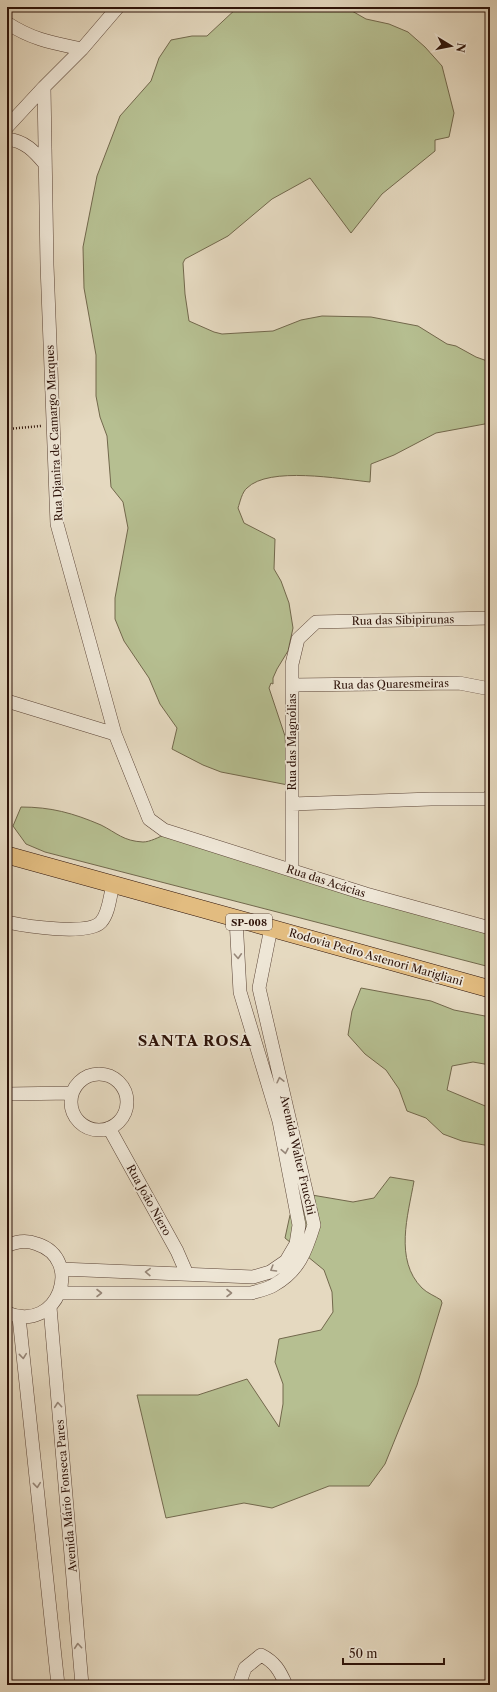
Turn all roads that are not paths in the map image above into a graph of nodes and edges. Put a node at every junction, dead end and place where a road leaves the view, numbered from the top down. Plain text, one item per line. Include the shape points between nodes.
1 (118, 7) edge
2 (7, 23) edge
3 (82, 49) junction
4 (44, 87) junction
5 (12, 116) edge
6 (7, 128) edge
7 (7, 139) edge
8 (45, 164) junction
9 (490, 618) edge
10 (316, 622) joint
11 (292, 685) junction
12 (490, 689) edge
13 (7, 701) edge
14 (116, 734) junction
15 (490, 796) edge
16 (292, 804) junction
17 (164, 830) joint
18 (7, 855) edge
19 (292, 870) junction
20 (113, 884) junction
21 (236, 919) junction
22 (7, 922) edge
23 (272, 928) junction
24 (490, 928) edge
25 (259, 988) junction
26 (490, 989) edge
27 (240, 992) junction
28 (72, 1093) junction
29 (7, 1094) edge
30 (110, 1128) junction
31 (7, 1246) edge
32 (61, 1269) junction
33 (187, 1274) junction
34 (60, 1293) junction
35 (50, 1307) junction
36 (13, 1315) edge
37 (58, 1685) edge
38 (82, 1685) edge
39 (239, 1685) edge
40 (286, 1685) edge

1 - 3 street
2 - 3 street via 26,35
3 - 4 street
4 - 5 street
4 - 8 street, Rua Djanira de Camargo Marques
5 - 6 street
7 - 8 street via 32,148
8 - 14 street, Rua Djanira de Camargo Marques via 57,524
9 - 10 street, Rua das Sibipirunas
10 - 11 street, Rua das Magnólias via 298,639 292,664
11 - 12 street, Rua das Quaresmeiras via 459,683
11 - 16 street, Rua das Magnólias
13 - 14 street
14 - 17 street, Rua Djanira de Camargo Marques via 149,819
15 - 16 street via 487,799
16 - 19 street, Rua das Magnólias
17 - 19 street, Rua das Acácias
18 - 20 main road, Rodovia Pedro Astenori Marigliani / SP-008
19 - 24 street, Rua das Acácias via 366,894
20 - 21 main road, Rodovia Pedro Astenori Marigliani / SP-008
20 - 22 street via 106,913 100,923 89,929 39,928
21 - 23 main road, Rodovia Pedro Astenori Marigliani / SP-008
21 -> 27 street, Avenida Walter Frucchi
23 - 25 street
23 - 26 main road, Rodovia Pedro Astenori Marigliani / SP-008
25 - 27 street
34 -> 25 street, Avenida Walter Frucchi via 251,1293 274,1286 293,1270 306,1252 314,1225
27 -> 33 street, Avenida Walter Frucchi via 279,1120 300,1224 296,1244 286,1261 270,1272 253,1278
28 - 29 street
28 - 30 street via 71,1102 76,1118 81,1124 96,1130
28 - 30 street via 76,1085 92,1075 110,1076 117,1082 124,1093 126,1107 123,1116
30 - 33 street, Rua João Niero
31 - 32 street via 23,1242 40,1245 56,1258
33 -> 32 street, Avenida Walter Frucchi
32 - 34 street
34 - 35 street
35 - 36 street via 31,1317
38 -> 35 street, Avenida Mário Fonseca Pares
36 -> 37 street
39 - 40 street via 245,1668 261,1655 272,1661

